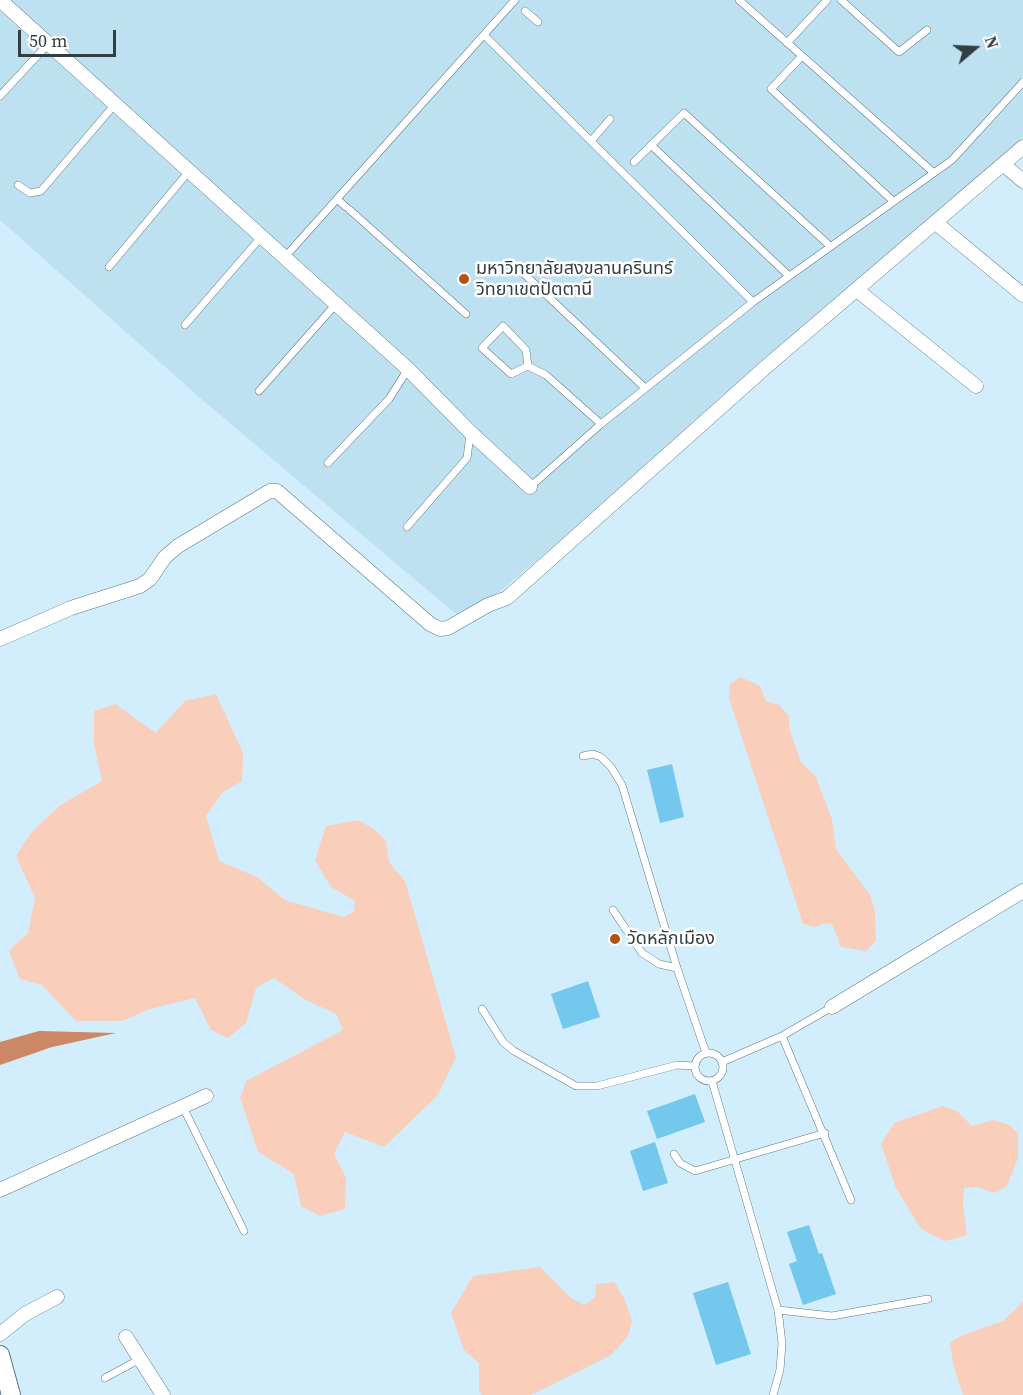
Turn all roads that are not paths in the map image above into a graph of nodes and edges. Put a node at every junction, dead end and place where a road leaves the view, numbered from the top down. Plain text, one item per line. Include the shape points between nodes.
1 (0, 0) edge
2 (739, 0) edge
3 (827, 0) edge
4 (841, 0) edge
5 (516, 2) edge
6 (525, 11) dead end
7 (538, 22) dead end
8 (927, 30) dead end
9 (484, 35) junction
10 (49, 43) junction
11 (787, 43) junction
12 (802, 56) junction
13 (1023, 82) edge
14 (0, 96) edge
15 (116, 103) junction
16 (610, 119) dead end
17 (591, 141) junction
18 (651, 145) junction
19 (1023, 147) edge
20 (634, 162) dead end
21 (1004, 165) junction
22 (190, 170) junction
23 (934, 173) junction
24 (1023, 182) edge
25 (18, 185) dead end
26 (337, 199) junction
27 (892, 200) junction
28 (936, 223) junction
29 (262, 236) junction
30 (830, 246) junction
31 (285, 257) junction
32 (109, 267) dead end
33 (521, 271) dead end
34 (789, 276) junction
35 (857, 290) junction
36 (1023, 295) edge
37 (753, 302) junction
38 (336, 304) junction
39 (466, 314) dead end
40 (185, 325) dead end
41 (528, 366) junction
42 (408, 369) junction
43 (976, 386) dead end
44 (645, 388) junction
45 (259, 391) dead end
46 (601, 424) junction
47 (470, 432) junction
48 (328, 463) dead end
49 (530, 486) joint
50 (407, 527) dead end
51 (0, 639) edge
52 (583, 756) dead end
53 (1023, 891) edge
54 (613, 910) dead end
55 (677, 968) junction
56 (832, 1007) joint
57 (482, 1009) dead end
58 (782, 1036) junction
59 (706, 1053) junction
60 (722, 1062) junction
61 (694, 1066) junction
62 (712, 1081) junction
63 (206, 1096) dead end
64 (183, 1107) junction
65 (825, 1133) junction
66 (674, 1154) dead end
67 (734, 1160) junction
68 (0, 1190) edge
69 (851, 1200) dead end
70 (244, 1231) dead end
71 (57, 1297) dead end
72 (928, 1299) dead end
73 (778, 1310) junction
74 (0, 1334) edge
75 (126, 1338) dead end
76 (0, 1359) edge
77 (140, 1359) junction
78 (105, 1378) dead end
79 (11, 1395) edge
80 (163, 1395) edge
81 (772, 1395) edge

1 - 10 street
2 - 11 lane
3 - 11 lane
4 - 8 lane via 899,52
5 - 9 lane
6 - 7 lane
9 - 17 lane
9 - 26 lane
10 - 14 lane
10 - 15 street
11 - 12 lane
12 - 23 lane
12 - 27 lane via 771,89
13 - 23 lane via 952,160
15 - 22 street
15 - 25 lane via 41,191 30,193
16 - 17 lane
17 - 37 lane
18 - 20 lane
18 - 30 lane via 684,113
18 - 34 lane
19 - 21 street
21 - 24 street
21 - 28 street
22 - 29 street
22 - 32 lane
23 - 27 lane
26 - 31 lane
26 - 39 lane
27 - 30 lane
28 - 35 street
28 - 36 street
29 - 31 street
29 - 40 lane
30 - 34 lane
31 - 38 street
33 - 44 lane
34 - 37 lane
35 - 43 street
35 - 51 street via 507,598 448,628 430,624 277,491 270,491 178,546 140,586 71,608
37 - 44 lane
38 - 42 street
38 - 45 lane
41 - 41 lane via 526,350 503,326 482,348 511,374
41 - 46 lane via 546,375
42 - 47 street
42 - 48 lane via 389,399
44 - 46 lane
46 - 49 lane
47 - 49 street
47 - 50 lane via 467,458
52 - 55 lane via 601,757 622,785
53 - 56 street
54 - 55 lane via 642,953 659,964
55 - 59 lane
56 - 58 lane
57 - 61 lane via 503,1042 576,1086 597,1086 676,1065
58 - 60 lane
58 - 65 lane
59 - 60 lane via 716,1054
59 - 61 lane via 698,1057
60 - 62 lane via 721,1075
61 - 62 lane via 700,1079
62 - 67 lane
63 - 64 street
64 - 68 street
64 - 70 lane
65 - 67 lane
65 - 69 lane
66 - 67 lane via 680,1163 695,1171
67 - 73 lane
71 - 74 street via 25,1314
72 - 73 lane via 832,1316
73 - 81 lane via 782,1343 780,1370
75 - 77 street
76 - 79 street
77 - 78 lane
77 - 80 street

